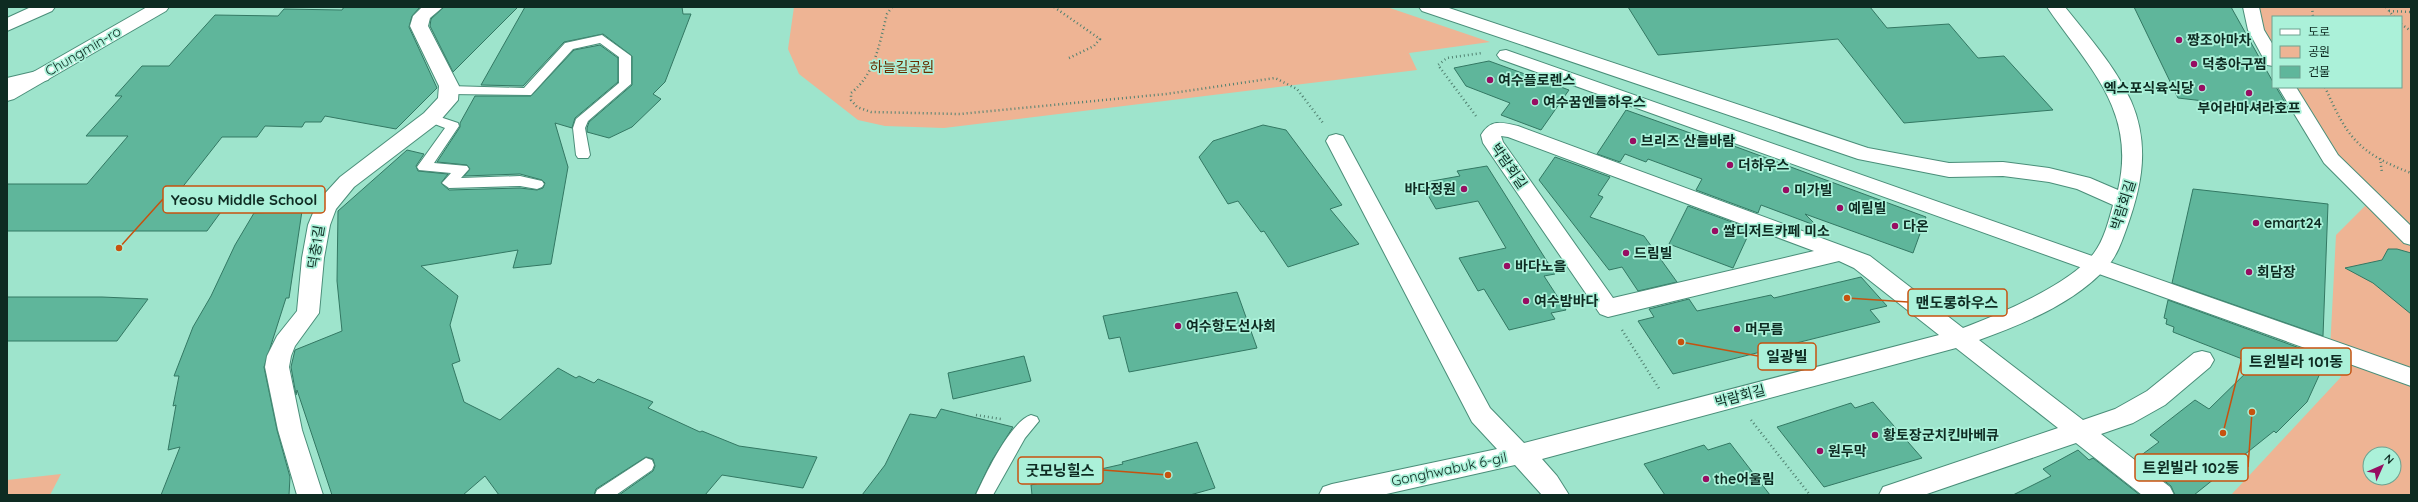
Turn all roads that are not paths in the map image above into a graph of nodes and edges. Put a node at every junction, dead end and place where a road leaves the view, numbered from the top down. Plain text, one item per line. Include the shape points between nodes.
1 (46, 7) edge
2 (160, 7) edge
3 (434, 7) edge
4 (1428, 7) edge
5 (2056, 7) edge
6 (2250, 7) edge
7 (7, 24) edge
8 (1506, 55) road end
9 (2272, 59) edge
10 (41, 76) junction
11 (7, 84) edge
12 (2288, 88) edge
13 (449, 90) junction
14 (7, 96) edge
15 (431, 118) junction
16 (1336, 141) road end
17 (583, 156) dead end
18 (537, 184) dead end
19 (2126, 202) junction
20 (2409, 235) edge
21 (1841, 253) junction
22 (2098, 264) junction
23 (1960, 338) junction
24 (2202, 360) dead end
25 (2411, 377) edge
26 (1031, 421) dead end
27 (2081, 432) junction
28 (1520, 454) junction
29 (646, 465) dead end
30 (310, 495) edge
31 (603, 495) edge
32 (984, 495) edge
33 (1332, 495) edge
34 (1556, 495) edge
35 (1892, 495) edge
36 (2161, 495) edge

1 - 7 street
2 - 10 street, Chungmin-ro
3 - 13 street via 422,16 419,26
4 - 19 street via 1865,154 1949,170 2003,169 2049,175 2083,183
5 - 19 street, 박람회길 via 2098,63 2121,102 2131,130 2134,162
6 - 9 street via 2256,30
8 - 22 street
10 - 11 street
10 - 14 street, Chungmin-ro
12 - 20 street via 2331,159
13 - 15 street, 덕충1길 via 445,104
13 - 17 lane via 527,92 568,46 602,39 625,56 625,84 582,119 579,128
15 - 18 lane via 453,126 424,167 462,169 449,183 520,181
15 - 30 street, 덕충1길 via 347,182 326,206 321,218 308,313 285,342 277,367 290,430
16 - 28 street via 1481,415 1498,435
19 - 22 street, 박람회길 via 2108,248
21 - 21 street, 박람회길 via 1502,128 1494,130 1490,137 1608,308
21 - 23 street, 박람회길 via 1872,269
22 - 23 street, 박람회길 via 2034,308
22 - 25 street via 2330,350
23 - 27 street, 박람회길
23 - 28 street, 박람회길
24 - 27 street via 2177,383 2136,411
26 - 32 lane via 1019,433
27 - 35 street
27 - 36 street, 박람회길
28 - 33 street, Gonghwabuk 6-gil
28 - 34 street via 1542,474
29 - 31 lane

